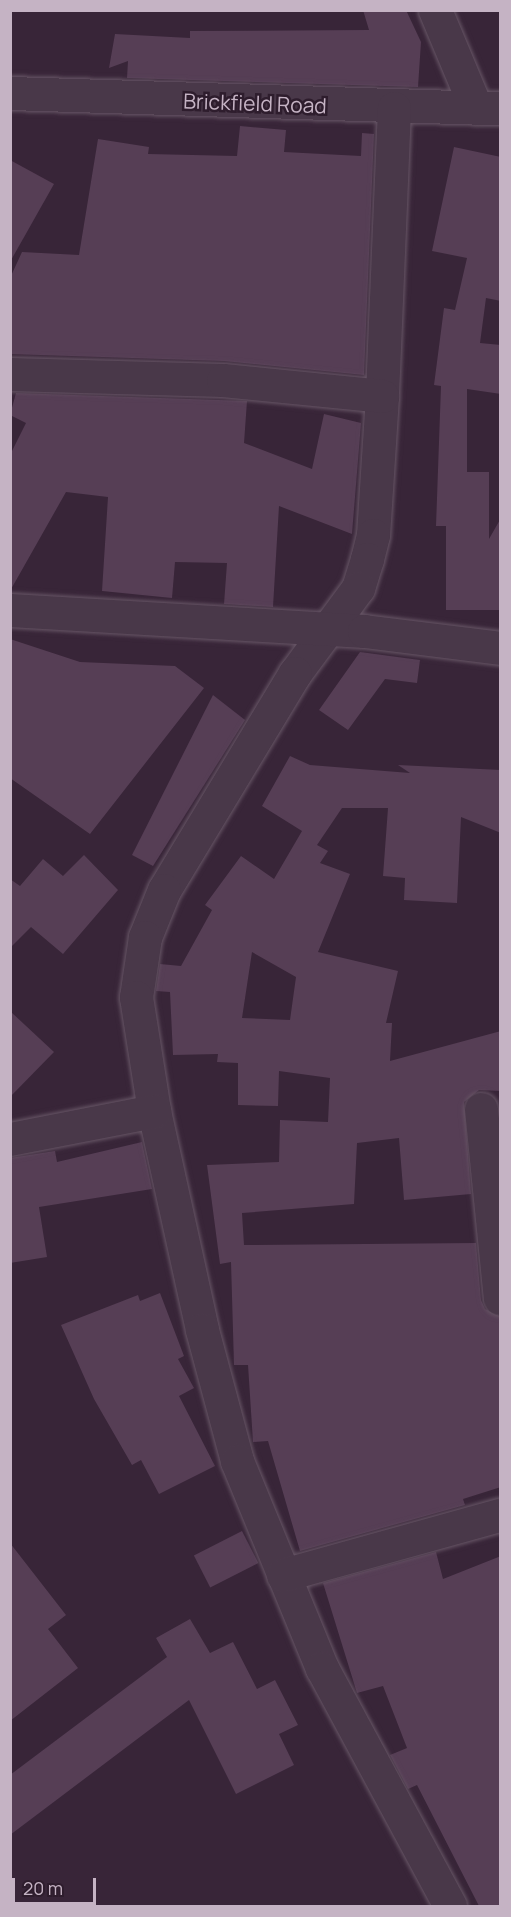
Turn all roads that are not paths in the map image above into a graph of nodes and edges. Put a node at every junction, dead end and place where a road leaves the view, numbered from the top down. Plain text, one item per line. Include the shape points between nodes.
1 (435, 10) edge
2 (10, 93) edge
3 (394, 108) junction
4 (488, 108) edge
5 (10, 374) edge
6 (382, 396) junction
7 (10, 610) edge
8 (324, 630) junction
9 (501, 648) edge
10 (481, 1109) dead end
11 (154, 1111) junction
12 (10, 1139) edge
13 (501, 1298) edge
14 (501, 1515) edge
15 (283, 1575) junction
16 (450, 1906) edge

1 - 4 street
2 - 3 street, Brickfield Road
3 - 4 street, Brickfield Road
3 - 6 street
5 - 6 street via 222,380
6 - 8 street via 373,535 358,588
7 - 8 street
8 - 9 street
8 - 11 street via 164,890 145,937 136,997
10 - 13 street
11 - 12 street
11 - 15 street via 202,1330 237,1461
14 - 15 street
15 - 16 street via 322,1668

